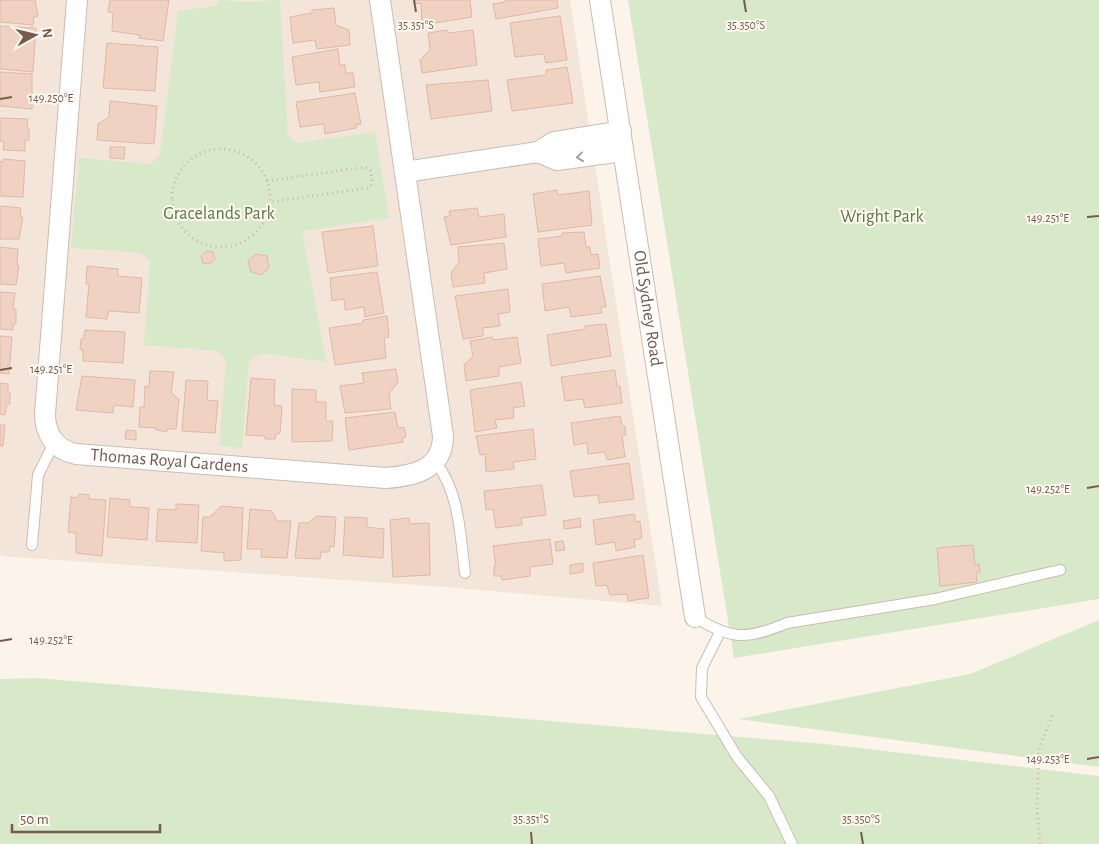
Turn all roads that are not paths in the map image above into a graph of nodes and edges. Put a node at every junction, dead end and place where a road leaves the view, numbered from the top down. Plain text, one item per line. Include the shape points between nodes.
1 (77, 0) edge
2 (380, 0) edge
3 (600, 0) edge
4 (621, 131) junction
5 (624, 151) junction
6 (538, 152) junction
7 (405, 172) junction
8 (54, 443) junction
9 (435, 462) junction
10 (32, 545) dead end
11 (1060, 570) dead end
12 (465, 573) dead end
13 (695, 617) joint
14 (720, 632) junction
15 (792, 844) edge

1 - 8 street via 45,414 46,428
2 - 7 street
3 - 4 street, Old Sydney Road
4 - 5 street, Old Sydney Road
4 - 6 street via 554,142
5 -> 6 street via 557,160
5 - 13 street, Old Sydney Road
6 - 7 street
7 - 9 street via 443,436
8 - 9 street, Thomas Royal Gardens via 76,454 377,477 417,474
8 - 10 lane via 38,475
9 - 12 lane via 454,495
11 - 14 lane via 935,599 787,623 764,632 734,636
13 - 14 lane
14 - 15 lane via 702,668 701,697 737,757 769,796

